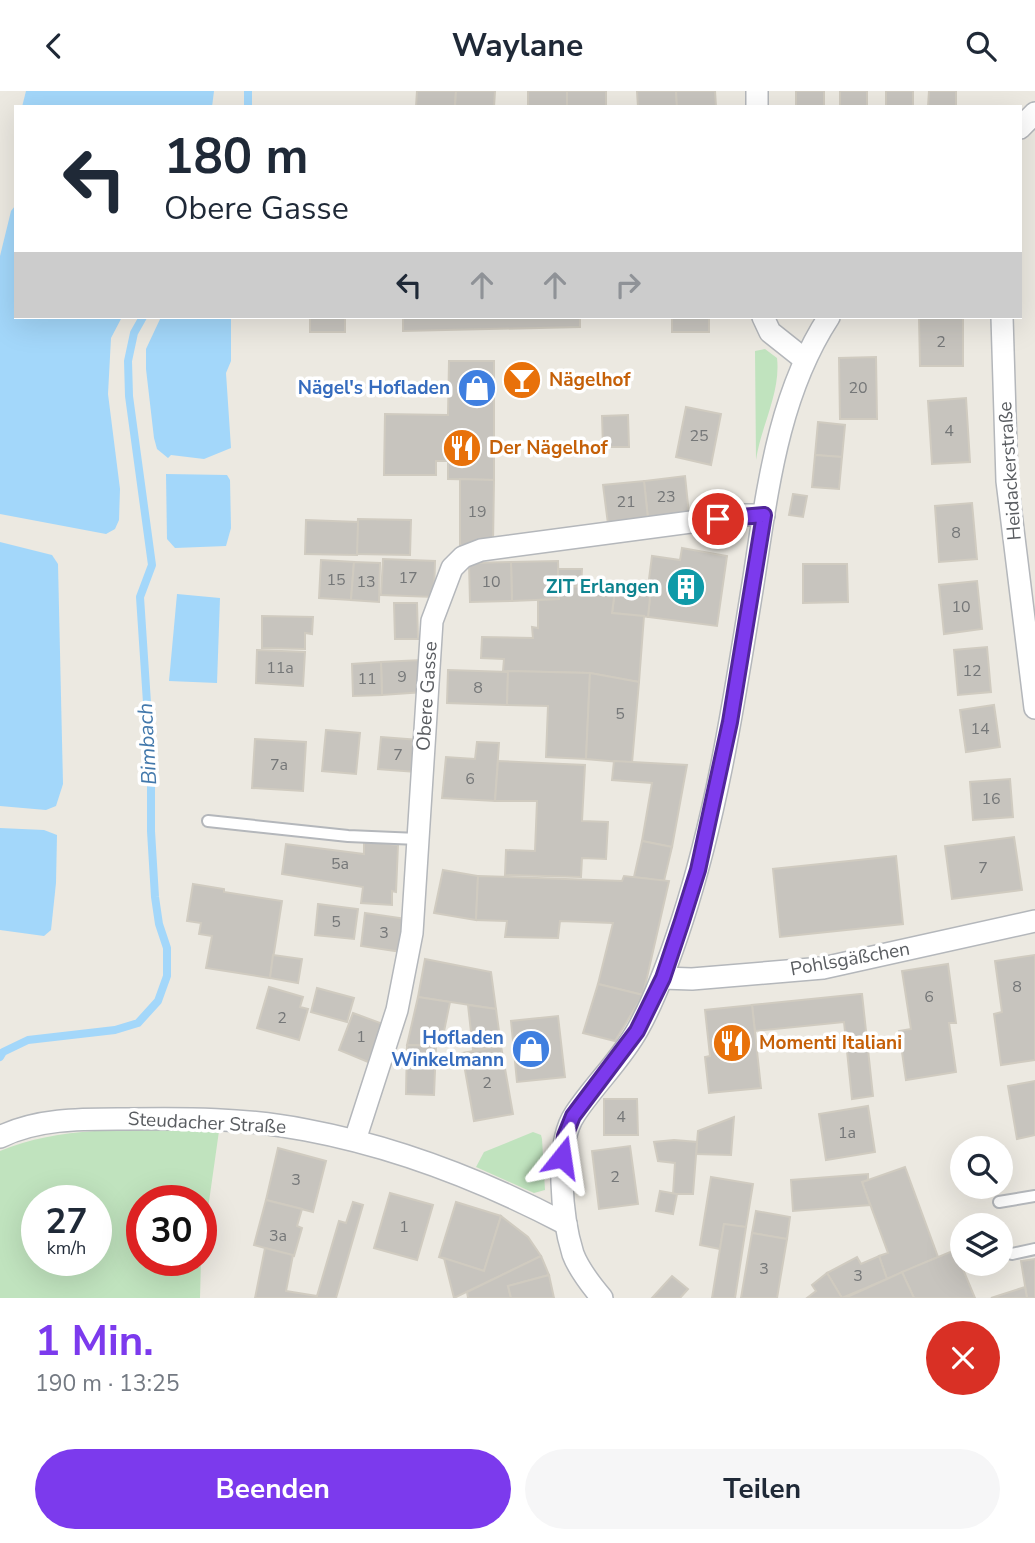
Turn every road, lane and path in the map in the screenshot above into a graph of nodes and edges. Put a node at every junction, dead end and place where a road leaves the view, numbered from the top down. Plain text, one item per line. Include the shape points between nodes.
1 (1035, 113) edge
2 (1022, 126) edge
3 (764, 319) edge
4 (828, 319) edge
5 (1002, 319) edge
6 (804, 359) junction
7 (764, 515) junction
8 (1035, 708) edge
9 (208, 821) dead end
10 (418, 839) junction
11 (1035, 921) edge
12 (663, 978) junction
13 (0, 1137) edge
14 (355, 1140) junction
15 (1035, 1196) edge
16 (999, 1202) dead end
17 (566, 1224) junction
18 (1035, 1249) edge
19 (1013, 1254) edge
20 (601, 1297) edge

1 - 2 street
3 - 6 street via 770,332
4 - 6 street
5 - 8 street, Heidackerstraße via 1007,481
6 - 7 street via 782,419
7 - 10 street, Obere Gasse via 481,550 463,557 452,568 432,621
7 - 12 street via 730,722 698,870
9 - 10 lane
10 - 14 street, Obere Gasse via 412,933 397,1010
11 - 12 street, Pohlsgäßchen via 823,968
12 - 17 street via 637,1031 573,1116 565,1136
13 - 14 street, Steudacher Straße via 52,1122 156,1118 227,1120
14 - 17 street, Steudacher Straße via 457,1174
15 - 16 lane
17 - 20 street via 574,1256
18 - 19 lane

